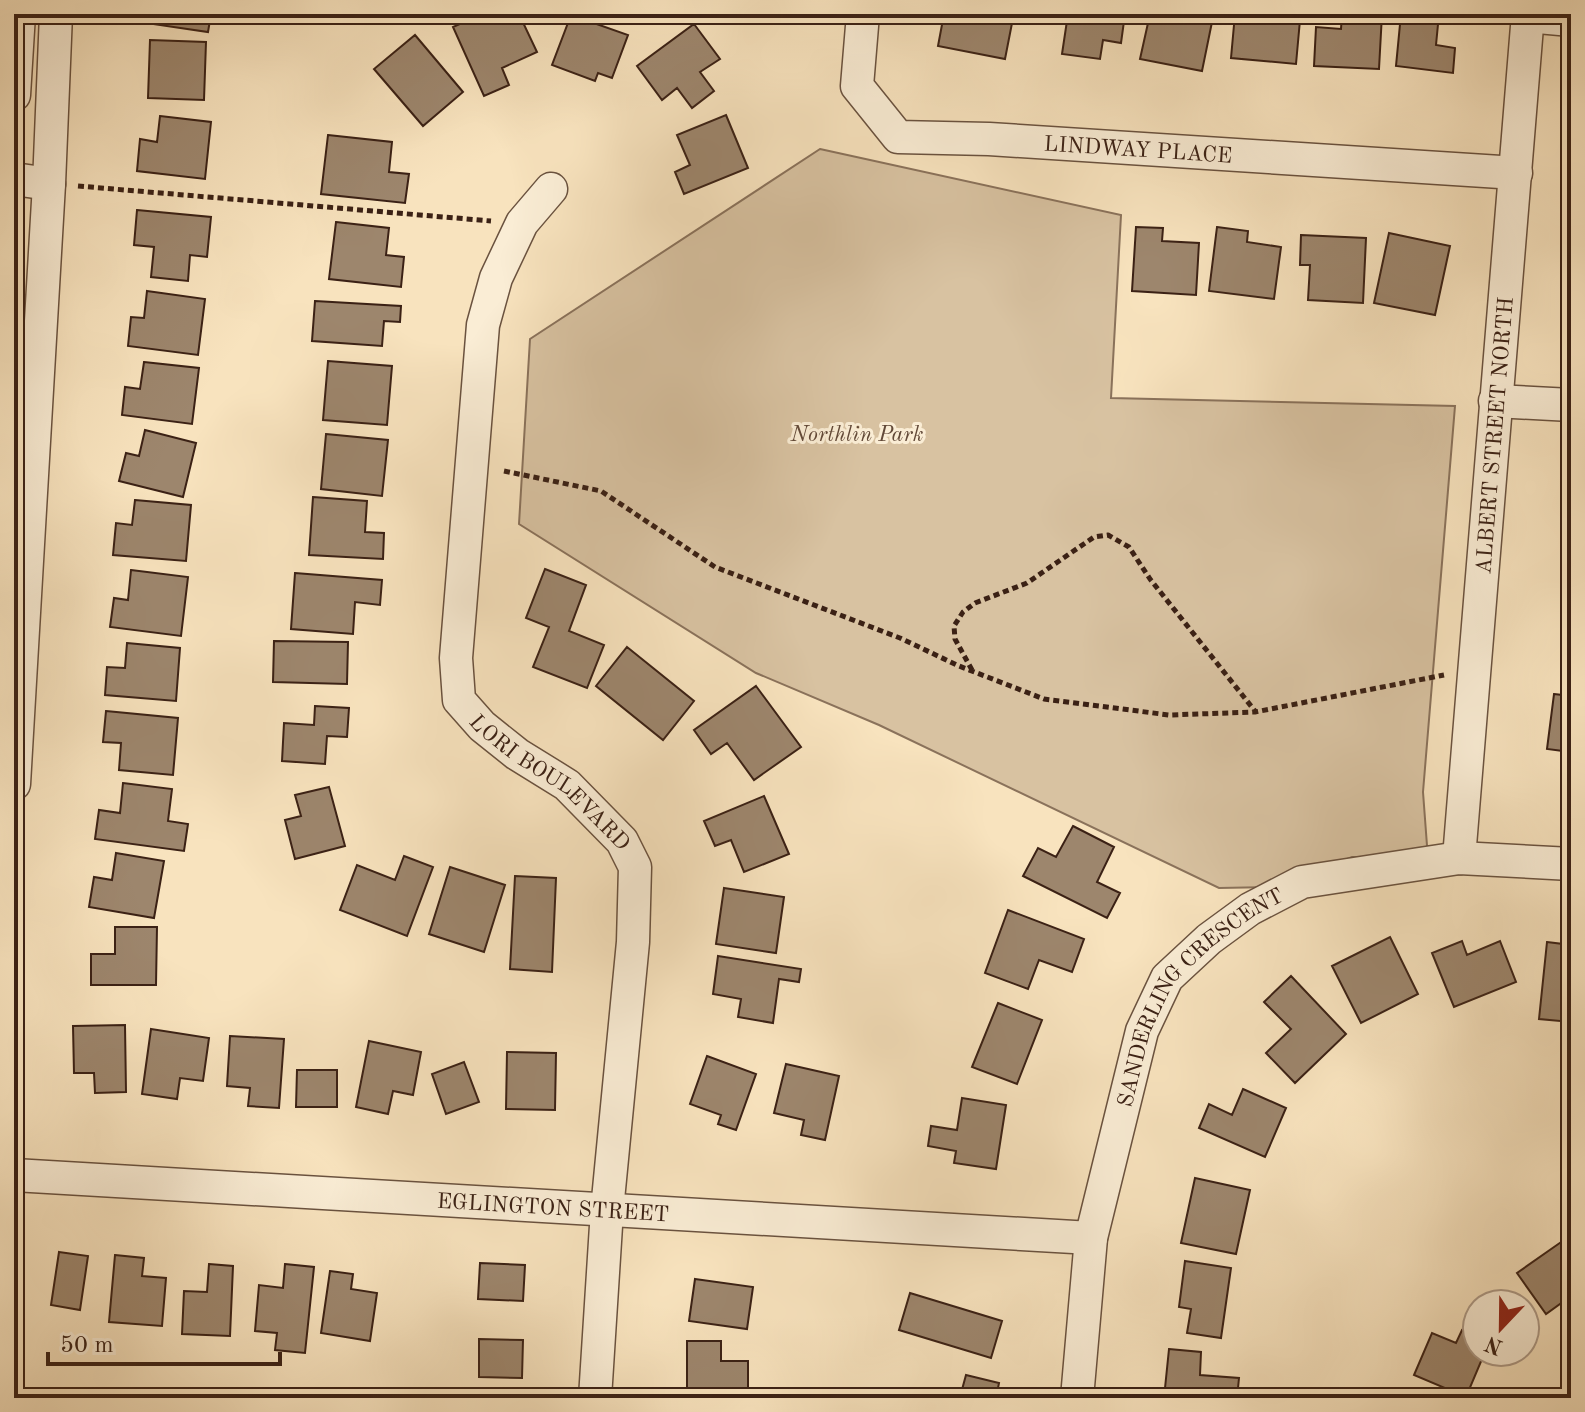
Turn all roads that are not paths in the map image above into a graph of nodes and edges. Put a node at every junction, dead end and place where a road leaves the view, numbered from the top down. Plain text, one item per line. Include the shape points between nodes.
1 (19, 14) edge
2 (56, 14) edge
3 (863, 14) edge
4 (1528, 15) edge
5 (1571, 20) edge
6 (14, 95) edge
7 (1516, 173) junction
8 (14, 179) edge
9 (49, 184) junction
10 (551, 189) dead end
11 (1495, 401) junction
12 (1571, 405) edge
13 (16, 726) edge
14 (14, 784) edge
15 (1459, 858) junction
16 (1571, 864) edge
17 (14, 1175) edge
18 (607, 1210) junction
19 (1091, 1238) junction
20 (595, 1398) edge
21 (1077, 1398) edge

1 - 6 street
2 - 9 street
3 - 7 street, LINDWAY PLACE via 857,86 898,137
4 - 5 street
4 - 7 street, ALBERT STREET NORTH
7 - 11 street, ALBERT STREET NORTH
8 - 9 street
9 - 13 street
10 - 18 street, LORI BOULEVARD via 522,223 496,278 483,325 456,658 459,700 517,754 567,785 622,841 635,867 633,942
11 - 12 street
11 - 15 street, ALBERT STREET NORTH
13 - 14 street
15 - 16 street, SANDERLING CRESCENT
15 - 19 street, SANDERLING CRESCENT via 1302,882 1250,909 1167,978 1142,1031
17 - 18 street, EGLINGTON STREET
18 - 19 street, EGLINGTON STREET
18 - 20 street, LORI BOULEVARD
19 - 21 street, SANDERLING CRESCENT

